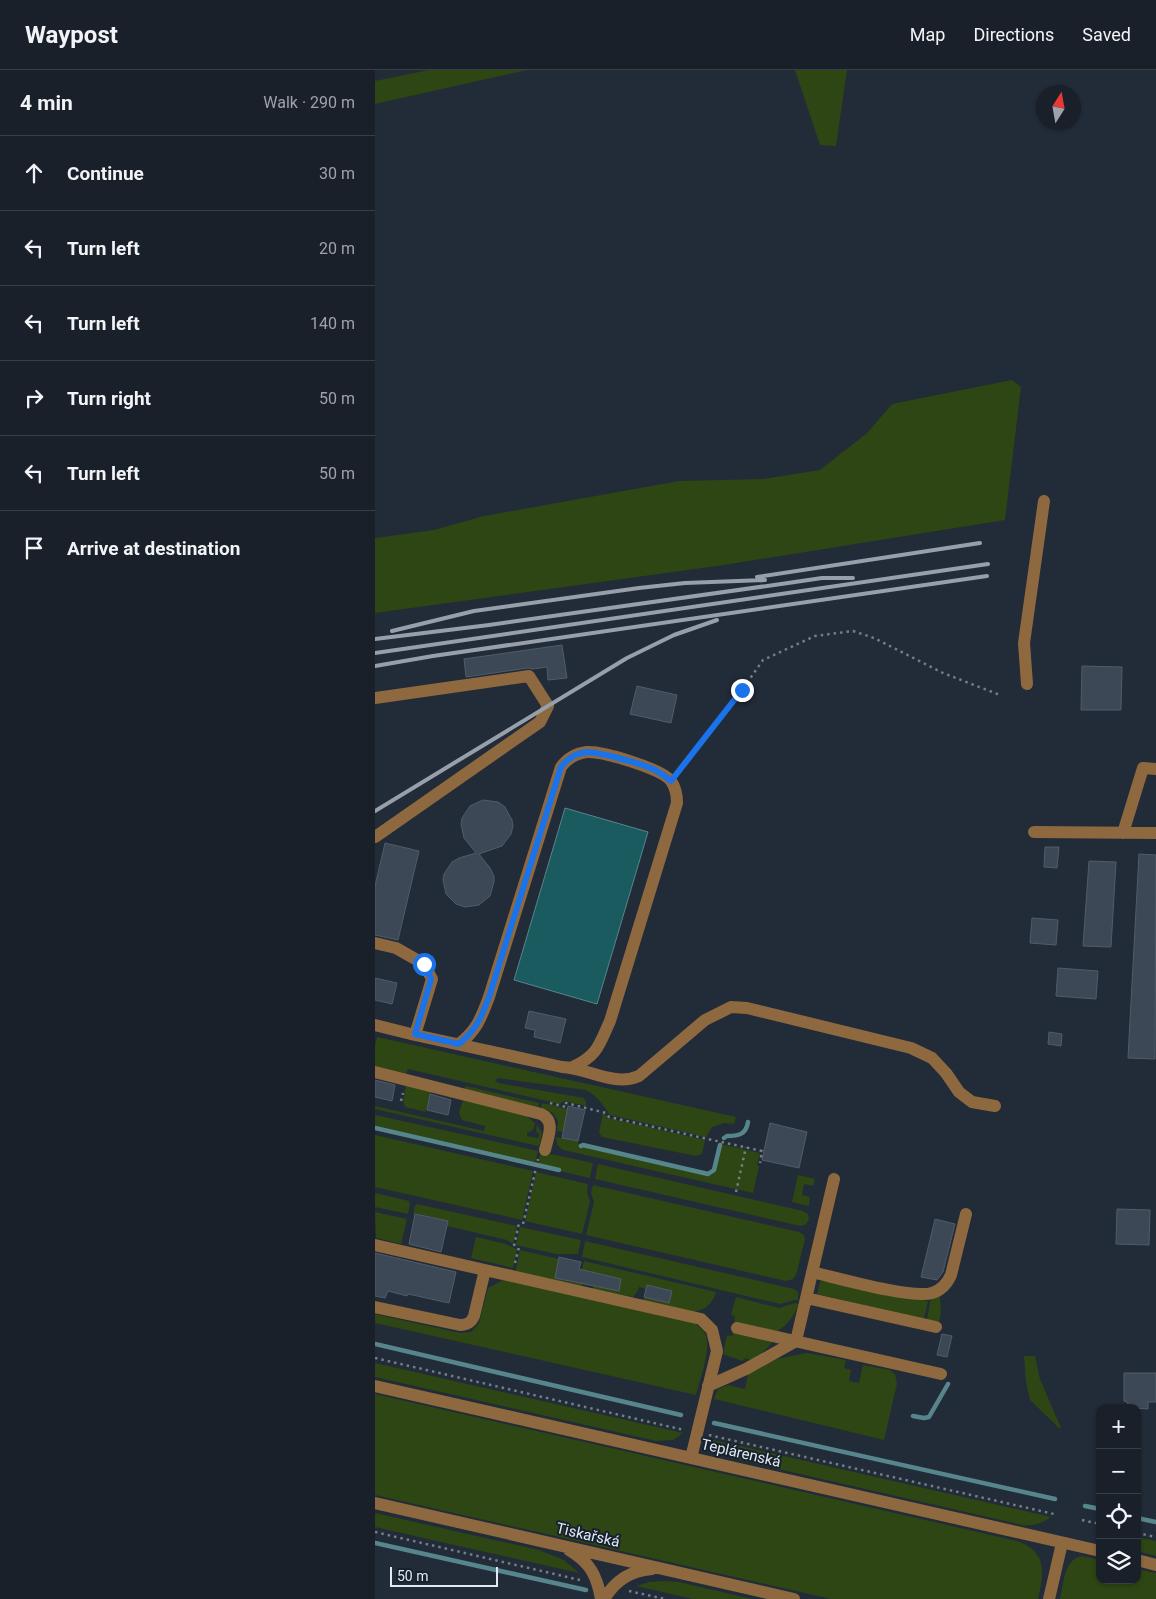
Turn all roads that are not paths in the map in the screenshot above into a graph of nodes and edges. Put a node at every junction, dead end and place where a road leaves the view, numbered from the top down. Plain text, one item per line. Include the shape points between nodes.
1 (1044, 501) dead end
2 (1027, 684) dead end
3 (375, 698) edge
4 (1156, 769) edge
5 (1034, 832) dead end
6 (1123, 833) junction
7 (1156, 833) edge
8 (375, 837) edge
9 (375, 943) edge
10 (375, 1025) edge
11 (415, 1034) junction
12 (459, 1044) junction
13 (573, 1067) junction
14 (375, 1072) edge
15 (995, 1106) dead end
16 (542, 1154) road end
17 (834, 1179) dead end
18 (966, 1214) dead end
19 (375, 1244) edge
20 (485, 1270) junction
21 (812, 1272) junction
22 (806, 1298) junction
23 (375, 1307) edge
24 (936, 1327) dead end
25 (737, 1328) dead end
26 (796, 1341) junction
27 (941, 1374) dead end
28 (375, 1386) edge
29 (708, 1386) junction
30 (691, 1458) junction
31 (375, 1503) edge
32 (1062, 1543) junction
33 (558, 1545) junction
34 (1096, 1550) edge
35 (1141, 1561) edge
36 (1156, 1564) edge
37 (668, 1570) junction
38 (602, 1599) edge
39 (794, 1599) edge
40 (1049, 1599) edge

1 - 2 street via 1024,643
3 - 8 street via 529,676 548,706 541,722
4 - 6 street via 1143,768
5 - 6 street
6 - 7 street
9 - 11 street via 396,948 424,964 431,979
10 - 11 street
11 - 12 street
12 - 13 street
12 - 13 street via 477,1027 489,997 561,767 576,755 597,753 664,775 671,781 677,803 610,1021 598,1049
13 - 15 street via 621,1081 630,1080 705,1020 731,1006 911,1048 932,1058 959,1092 972,1102
14 - 16 street via 541,1114 550,1125
17 - 21 street
18 - 21 street via 951,1275 947,1284 932,1293 914,1295
19 - 20 street
20 - 23 street via 474,1316 466,1325
20 - 29 street via 701,1320 712,1330 716,1344
21 - 22 street
22 - 24 street
22 - 26 street
25 - 26 street
26 - 27 street
26 - 29 street
28 - 30 street, Teplárenská
29 - 30 street
30 - 32 street, Teplárenská
31 - 33 street, Tiskařská
32 - 34 street, Teplárenská
32 - 40 street
33 - 37 street, Tiskařská
33 - 38 street via 588,1564
35 - 36 street
37 - 38 street via 631,1573
37 - 39 street, Tiskařská

